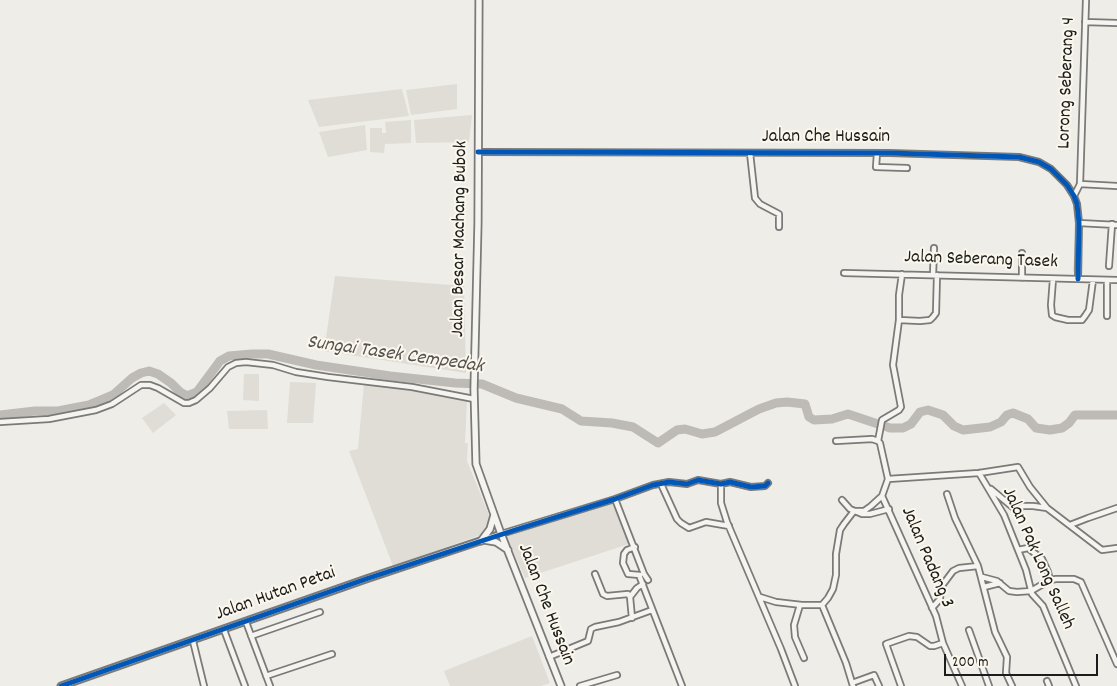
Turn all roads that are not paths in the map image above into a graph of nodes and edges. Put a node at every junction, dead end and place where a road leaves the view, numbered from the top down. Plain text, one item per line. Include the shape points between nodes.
1 (479, 0) edge
2 (1086, 0) edge
3 (1085, 22) junction
4 (1117, 23) edge
5 (478, 152) junction
6 (750, 153) junction
7 (877, 153) junction
8 (907, 168) dead end
9 (1080, 184) junction
10 (1117, 186) edge
11 (1074, 196) junction
12 (1079, 223) junction
13 (1114, 225) edge
14 (780, 227) dead end
15 (934, 248) dead end
16 (1022, 253) dead end
17 (1109, 266) dead end
18 (844, 273) dead end
19 (902, 274) junction
20 (935, 275) junction
21 (1022, 278) junction
22 (1054, 279) junction
23 (1078, 279) junction
24 (1093, 280) junction
25 (1107, 280) junction
26 (1117, 280) edge
27 (1107, 316) dead end
28 (899, 320) junction
29 (474, 399) junction
30 (0, 422) edge
31 (878, 440) junction
32 (836, 441) dead end
33 (979, 473) junction
34 (888, 479) junction
35 (768, 483) dead end
36 (661, 484) junction
37 (721, 484) junction
38 (989, 488) junction
39 (947, 494) dead end
40 (882, 496) junction
41 (615, 499) junction
42 (842, 500) dead end
43 (1047, 508) junction
44 (1117, 508) edge
45 (889, 510) junction
46 (854, 511) junction
47 (494, 515) junction
48 (1070, 525) junction
49 (729, 526) junction
50 (502, 534) junction
51 (482, 541) junction
52 (634, 547) junction
53 (1117, 548) edge
54 (508, 550) junction
55 (1018, 550) junction
56 (978, 566) junction
57 (595, 574) dead end
58 (642, 574) junction
59 (982, 577) junction
60 (648, 580) dead end
61 (1050, 580) junction
62 (1000, 583) junction
63 (643, 584) junction
64 (984, 587) junction
65 (1031, 591) junction
66 (630, 596) junction
67 (760, 597) junction
68 (800, 604) junction
69 (822, 604) junction
70 (932, 608) junction
71 (652, 610) junction
72 (320, 612) dead end
73 (632, 618) junction
74 (246, 622) junction
75 (224, 630) junction
76 (969, 630) dead end
77 (251, 636) junction
78 (193, 641) junction
79 (943, 644) junction
80 (332, 654) dead end
81 (549, 657) junction
82 (804, 658) dead end
83 (1117, 664) edge
84 (617, 674) dead end
85 (266, 676) junction
86 (853, 684) edge
87 (61, 686) edge
88 (204, 686) edge
89 (245, 686) edge
90 (270, 686) edge
91 (561, 686) edge
92 (580, 686) edge
93 (682, 686) edge
94 (795, 686) edge
95 (879, 686) edge
96 (901, 686) edge
97 (962, 686) edge
98 (989, 686) edge
99 (1012, 686) edge
100 (1076, 686) edge

1 - 5 main road, Jalan Besar Machang Bubok
2 - 3 street, Lorong Seberang 4
3 - 4 street
3 - 9 street, Lorong Seberang 4
5 - 6 street, Jalan Che Hussain
5 - 29 main road, Jalan Besar Machang Bubok
6 - 7 street, Jalan Che Hussain
6 - 14 street via 755,198 779,214
7 - 8 street via 876,167
7 - 11 street, Jalan Che Hussain via 1019,157 1052,169
9 - 10 street
9 - 11 street, Lorong Seberang 4
11 - 12 street, Jalan Che Hussain
12 - 13 street
12 - 23 street, Jalan Che Hussain
13 - 17 street
15 - 20 street
16 - 21 street
18 - 19 street, Jalan Seberang Tasek
19 - 20 street, Jalan Seberang Tasek
19 - 28 street
20 - 21 street, Jalan Seberang Tasek
20 - 28 street via 936,313 933,317 920,321
21 - 22 street, Jalan Seberang Tasek
22 - 23 street, Jalan Seberang Tasek
22 - 24 street via 1050,304 1052,315 1068,320 1082,320 1089,310
23 - 24 street, Jalan Seberang Tasek
24 - 25 street, Jalan Seberang Tasek
25 - 26 street, Jalan Seberang Tasek
25 - 27 street
28 - 31 street via 893,365 902,407 882,420
29 - 30 street via 246,362 228,367 210,388 189,403 150,385 141,385 112,404 96,410 50,419
29 - 47 main road, Jalan Besar Machang Bubok via 476,464
31 - 32 street
31 - 34 street
33 - 34 street
33 - 38 street, Jalan Pak Long Salleh
33 - 43 street via 1018,467
34 - 40 street, Jalan Padang 3
35 - 37 street via 751,487 730,482
36 - 37 street via 687,484 698,480
36 - 41 street
36 - 49 street via 681,524 689,528 706,522
37 - 49 street via 721,503
38 - 43 street via 1016,510 1023,506
38 - 55 street, Jalan Pak Long Salleh
39 - 56 street
40 - 45 street, Jalan Padang 3
40 - 46 street via 864,510
41 - 50 street
41 - 52 street
42 - 46 street
43 - 48 street
44 - 48 street
45 - 46 street via 870,514
45 - 70 street, Jalan Padang 3
46 - 69 street via 840,530 833,589
47 - 50 main road, Jalan Besar Machang Bubok
47 - 51 main road
48 - 53 street via 1102,550
49 - 67 street
50 - 51 street, Jalan Hutan Petai
50 - 54 main road, Jalan Che Hussain
51 - 54 main road via 496,542
51 - 74 street, Jalan Hutan Petai
52 - 58 street
52 - 58 street via 624,554 623,563 628,574
54 - 81 main road, Jalan Che Hussain
55 - 61 street via 1028,548 1042,559
55 - 65 street, Jalan Pak Long Salleh
56 - 59 street
56 - 70 street via 953,571 941,587 940,599
57 - 66 street via 603,594
58 - 60 street
58 - 63 street
59 - 62 street
59 - 64 street
61 - 65 street
61 - 83 street via 1074,579 1081,582
62 - 64 street
62 - 65 street via 1009,591
63 - 66 street
63 - 71 street
64 - 99 street via 995,632 1007,657 1006,673
65 - 100 street, Jalan Pak Long Salleh via 1043,606
66 - 73 street
67 - 68 street
67 - 94 street
68 - 69 street
68 - 82 street via 794,625
69 - 86 street
70 - 79 street, Jalan Padang 3
71 - 73 street
71 - 93 street
72 - 77 street
73 - 81 street via 594,627 588,641
74 - 75 street, Jalan Hutan Petai
74 - 77 street
75 - 78 street, Jalan Hutan Petai
75 - 89 street
76 - 98 street
77 - 85 street
78 - 87 street, Jalan Hutan Petai
78 - 88 street
79 - 96 street via 930,646 917,636 886,644
79 - 97 street, Jalan Padang 3
80 - 85 street
81 - 91 main road, Jalan Che Hussain
84 - 92 street
85 - 90 street
86 - 95 street via 874,675

